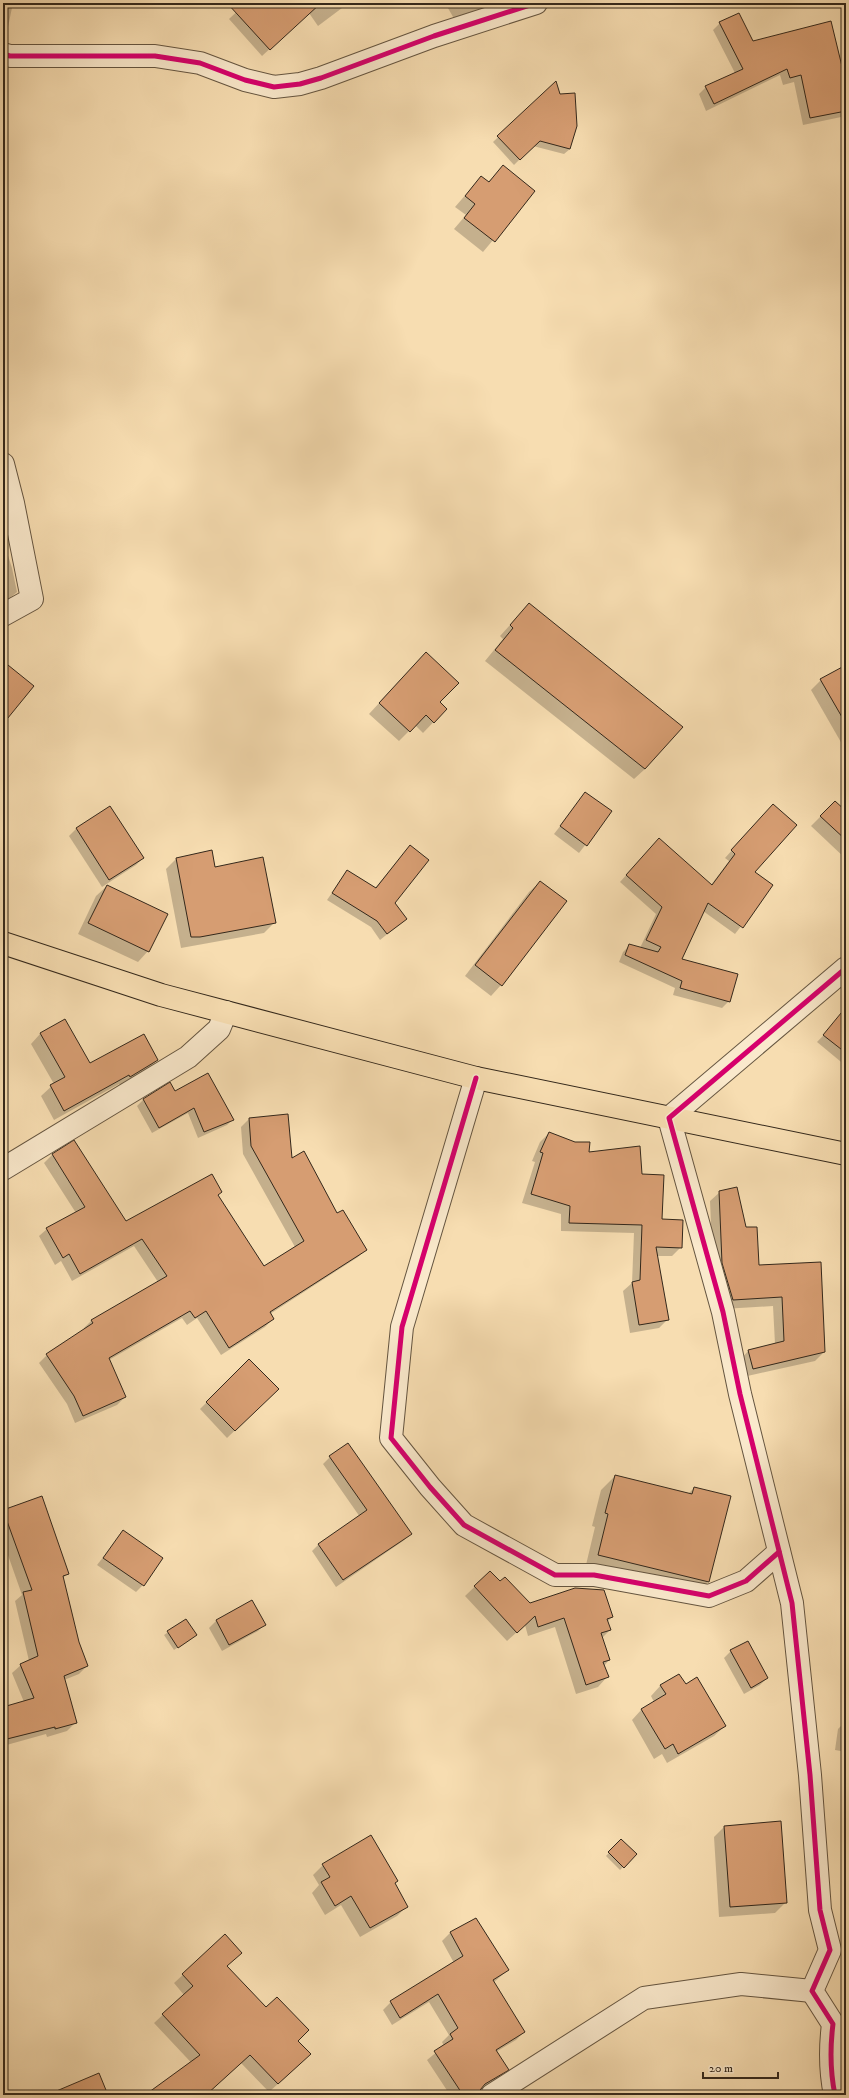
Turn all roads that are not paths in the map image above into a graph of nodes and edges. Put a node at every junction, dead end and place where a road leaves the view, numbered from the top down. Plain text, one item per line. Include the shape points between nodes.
1 (536, 3) edge
2 (3, 54) edge
3 (3, 464) edge
4 (3, 615) edge
5 (3, 944) edge
6 (846, 968) edge
7 (226, 1012) junction
8 (476, 1078) junction
9 (669, 1118) junction
10 (846, 1154) edge
11 (3, 1169) edge
12 (779, 1552) junction
13 (812, 1991) junction
14 (492, 2095) edge
15 (834, 2095) edge

1 - 2 street via 300,84 274,86 245,80 200,63 155,56
3 - 4 street via 32,599
5 - 7 main road via 161,995
6 - 9 street
7 - 8 main road
7 - 11 street via 219,1029 188,1057
8 - 9 main road
8 - 12 street via 402,1327 391,1438 464,1525 556,1575 594,1576 709,1596 746,1581
9 - 10 main road
9 - 12 street via 723,1312 740,1394
12 - 13 street via 792,1603 810,1775 820,1910 830,1950
13 - 14 street via 741,1984 644,1998
13 - 15 street via 834,2024 831,2046

